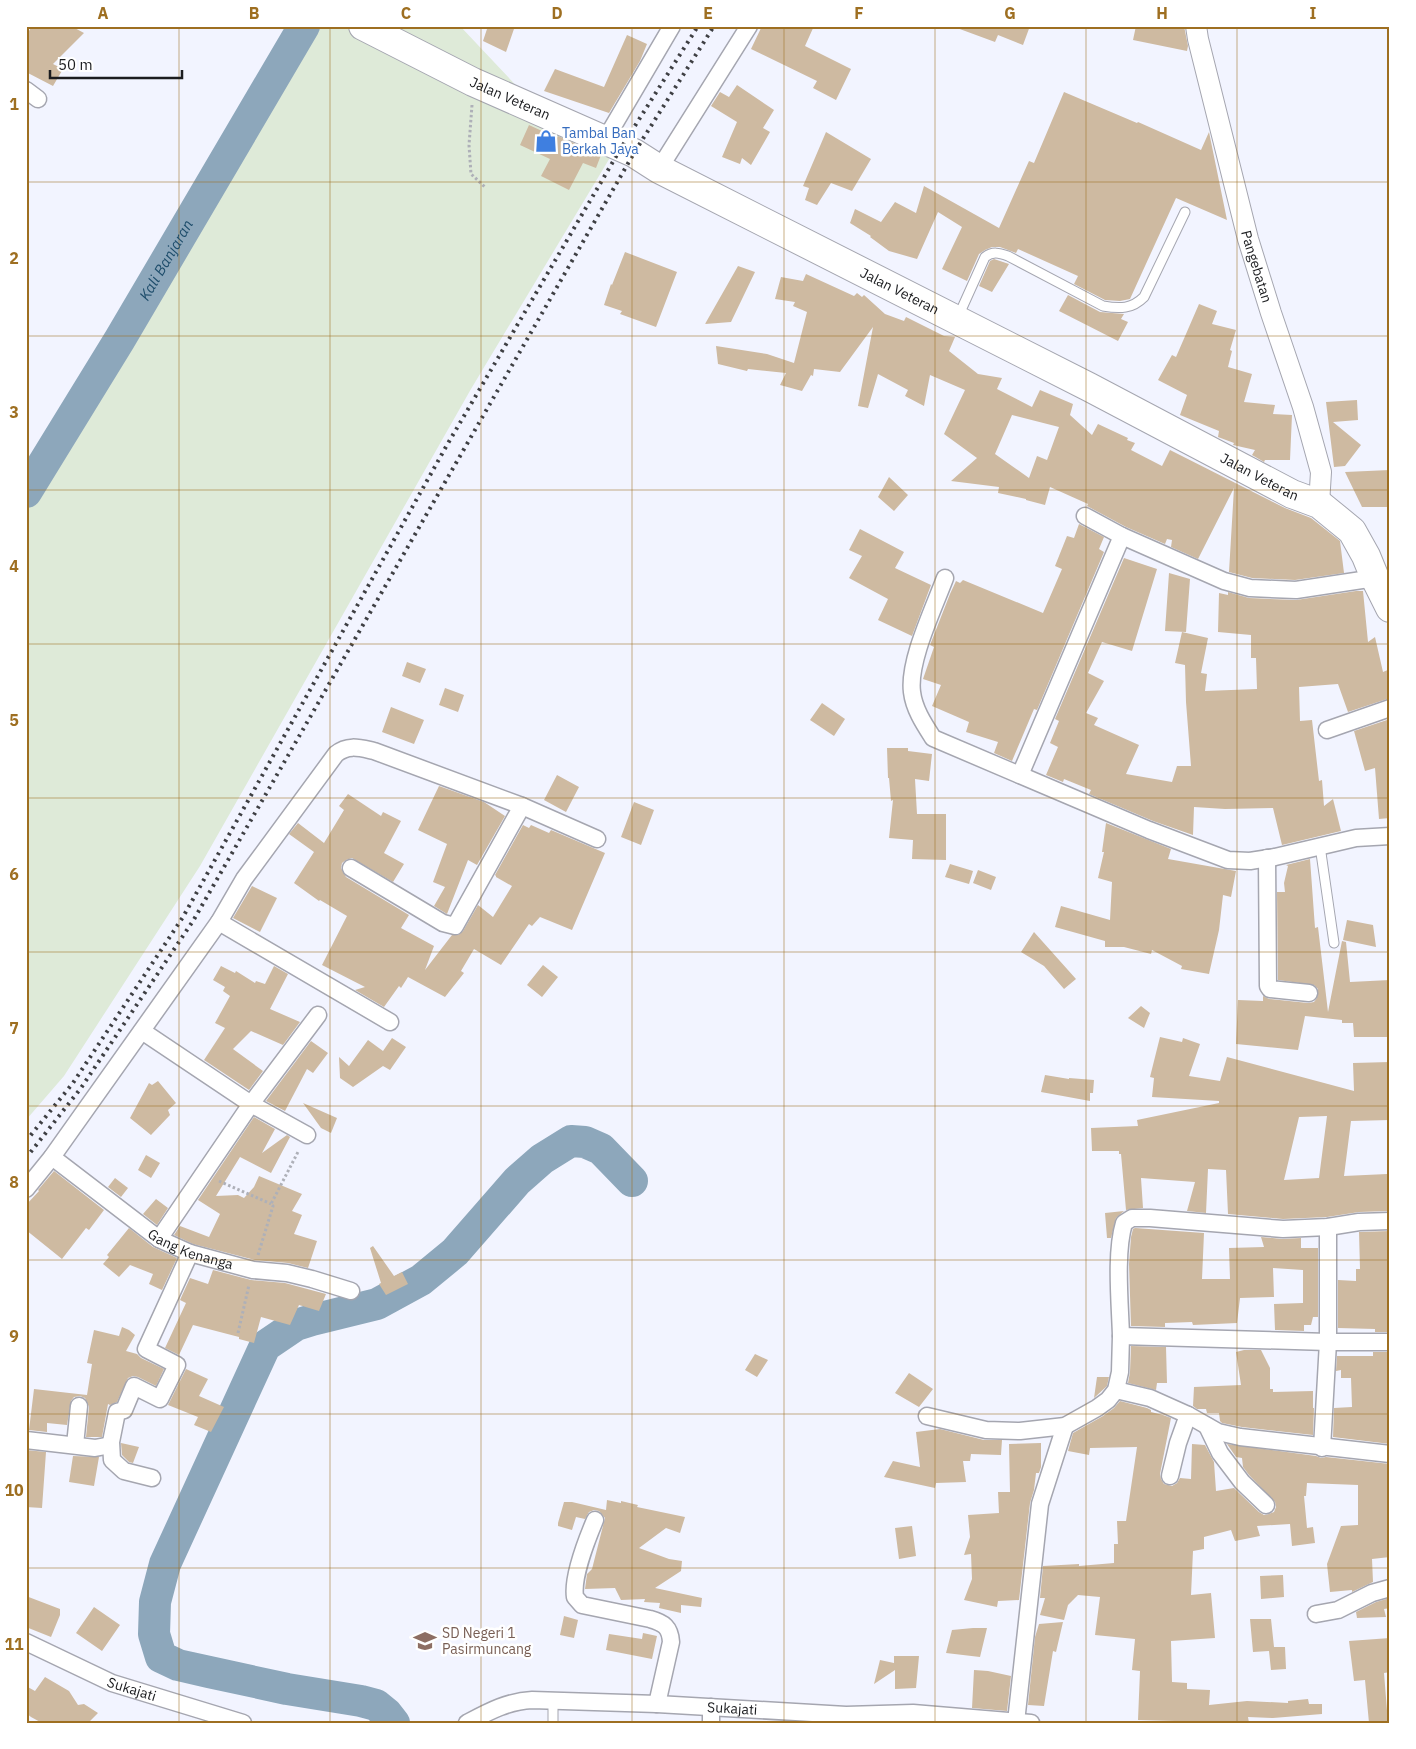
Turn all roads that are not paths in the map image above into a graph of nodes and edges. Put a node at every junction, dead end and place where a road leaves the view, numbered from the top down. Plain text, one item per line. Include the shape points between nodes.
1 (363, 26) edge
2 (672, 26) edge
3 (749, 26) edge
4 (1196, 26) edge
5 (605, 140) junction
6 (659, 168) junction
7 (1185, 212) dead end
8 (956, 320) junction
9 (1319, 504) junction
10 (1085, 516) dead end
11 (1122, 536) junction
12 (945, 578) dead end
13 (1375, 578) junction
14 (1390, 608) edge
15 (1390, 708) edge
16 (1327, 730) dead end
17 (1020, 775) junction
18 (522, 806) junction
19 (1390, 836) edge
20 (596, 838) dead end
21 (1320, 846) junction
22 (1267, 858) junction
23 (351, 868) dead end
24 (219, 922) junction
25 (1334, 943) dead end
26 (1309, 993) dead end
27 (318, 1015) dead end
28 (390, 1022) dead end
29 (142, 1031) junction
30 (251, 1104) junction
31 (307, 1135) road end
32 (52, 1157) junction
33 (26, 1189) edge
34 (1390, 1221) edge
35 (1328, 1227) junction
36 (159, 1239) junction
37 (190, 1253) junction
38 (350, 1291) dead end
39 (1121, 1336) junction
40 (1328, 1342) junction
41 (1390, 1342) edge
42 (1116, 1390) junction
43 (79, 1406) dead end
44 (1188, 1415) junction
45 (927, 1416) dead end
46 (1065, 1426) junction
47 (1207, 1426) junction
48 (26, 1440) edge
49 (75, 1445) junction
50 (111, 1445) junction
51 (1322, 1448) junction
52 (1390, 1454) edge
53 (1170, 1476) dead end
54 (152, 1478) dead end
55 (1266, 1505) dead end
56 (595, 1520) dead end
57 (1390, 1588) edge
58 (1316, 1614) dead end
59 (26, 1642) edge
60 (553, 1700) junction
61 (657, 1704) junction
62 (711, 1715) edge
63 (775, 1716) edge
64 (1024, 1722) edge
65 (243, 1723) edge
66 (467, 1723) edge
67 (553, 1723) edge

1 - 5 highway, Jalan Veteran via 473,82
2 - 5 street
3 - 6 street
4 - 9 street, Pangebatan via 1248,239 1321,472
5 - 6 highway, Jalan Veteran
6 - 8 highway, Jalan Veteran
7 - 8 lane via 1144,297 1137,304 1127,308 1103,306 996,252 985,257
8 - 9 highway, Jalan Veteran via 1292,494
9 - 13 highway, Jalan Veteran via 1352,531
10 - 11 street
11 - 13 street via 1224,581 1250,588 1296,590
11 - 17 street
12 - 17 street via 917,655 912,680 916,709 933,738
13 - 14 highway, Jalan Veteran
15 - 16 street
17 - 22 street via 1228,860
18 - 20 street
18 - 23 street via 455,926 443,923
18 - 24 street via 374,751 347,747 336,754 244,879
19 - 21 street via 1356,838
21 - 22 street
21 - 25 lane
22 - 26 street via 1268,986 1270,990
24 - 28 street
24 - 29 street
27 - 30 street
29 - 30 street
29 - 32 street
30 - 31 street
30 - 36 street
32 - 33 street
32 - 36 street, Gang Kenanga
34 - 35 street
35 - 39 street via 1283,1229 1132,1218 1124,1223 1120,1245
35 - 40 street
36 - 37 street, Gang Kenanga
37 - 38 street, Gang Kenanga via 253,1270 287,1273
37 - 50 street via 146,1349 177,1365 160,1399 134,1386 124,1410 117,1412
39 - 40 street
39 - 42 street
40 - 41 street
40 - 51 street
42 - 44 street via 1150,1398
42 - 46 street via 1097,1408
43 - 49 street
44 - 47 street
44 - 53 street
45 - 46 street via 986,1430 1020,1431
46 - 64 street via 1040,1504
47 - 51 street via 1240,1438
47 - 55 street via 1220,1453 1242,1482
48 - 49 street
49 - 50 street via 95,1448
50 - 54 street via 112,1460 124,1471
51 - 52 street
56 - 61 street via 575,1583 575,1597 582,1605 650,1619 667,1627 671,1642
57 - 58 street via 1338,1610
59 - 65 street, Sukajati via 112,1683
60 - 61 street, Sukajati
60 - 66 street, Sukajati via 521,1700
60 - 67 lane
61 - 62 street, Sukajati
62 - 63 street, Sukajati
63 - 64 street, Sukajati via 913,1713

